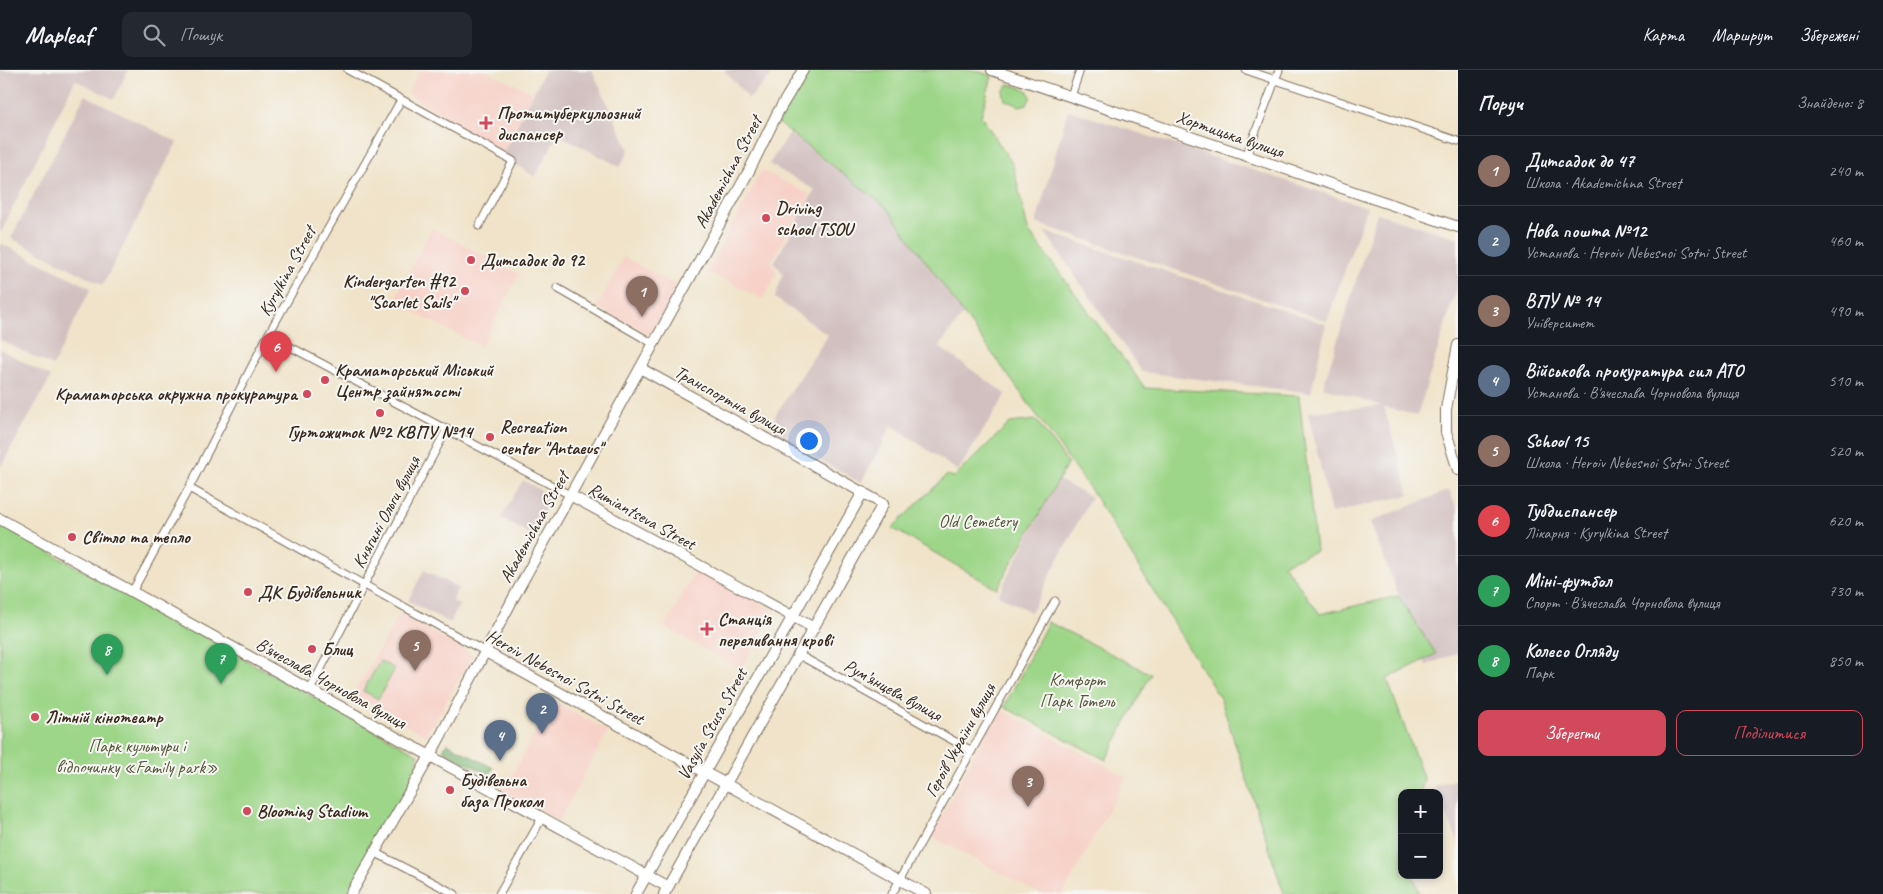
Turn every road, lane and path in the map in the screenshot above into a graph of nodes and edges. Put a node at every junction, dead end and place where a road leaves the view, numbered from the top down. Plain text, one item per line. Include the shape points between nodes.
1 (348, 70) edge
2 (803, 70) edge
3 (992, 70) edge
4 (1080, 70) edge
5 (1246, 70) edge
6 (1279, 70) edge
7 (1276, 80) junction
8 (1071, 96) junction
9 (401, 100) junction
10 (1458, 141) edge
11 (1246, 157) junction
12 (479, 226) dead end
13 (1458, 228) edge
14 (557, 288) dead end
15 (268, 335) junction
16 (654, 344) junction
17 (1458, 345) edge
18 (640, 368) junction
19 (447, 429) junction
20 (1458, 470) edge
21 (189, 488) junction
22 (863, 492) junction
23 (570, 495) junction
24 (0, 519) edge
25 (364, 585) junction
26 (132, 592) junction
27 (1055, 601) dead end
28 (792, 616) junction
29 (814, 628) junction
30 (484, 651) junction
31 (799, 655) junction
32 (310, 690) junction
33 (972, 751) junction
34 (430, 756) junction
35 (704, 772) junction
36 (727, 784) junction
37 (542, 818) junction
38 (374, 852) junction
39 (646, 875) junction
40 (900, 880) junction
41 (666, 891) edge
42 (351, 894) edge
43 (455, 894) edge
44 (499, 894) edge
45 (636, 894) edge
46 (892, 894) edge
47 (926, 894) edge

1 - 9 street
2 - 16 street, Akademichna Street
3 - 8 street, Хортицька вулиця
4 - 8 street
5 - 7 street
6 - 7 street
7 - 10 street
7 - 11 street
8 - 11 street, Хортицька вулиця
9 - 12 street via 513,161
9 - 15 street, Kyrylkina Street
11 - 13 street, Хортицька вулиця
14 - 16 street
15 - 19 street, Rumiantseva Street
15 - 21 street, Kyrylkina Street
16 - 18 street, Akademichna Street
17 - 20 street via 1446,409 1446,432
18 - 22 street, Транспортна вулиця
18 - 23 street, Akademichna Street
19 - 23 street, Rumiantseva Street
19 - 25 street, Княгині Ольги вулиця
21 - 25 street, Heroiv Nebesnoi Sotni Street
21 - 26 street, Kyrylkina Street
22 - 28 street, Vasylia Stusa Street
22 - 29 street, Транспортна вулиця via 883,504
23 - 28 street, Rumiantseva Street
23 - 30 street, Akademichna Street
24 - 26 street, В'ячеслава Чорновола вулиця
25 - 30 street, Heroiv Nebesnoi Sotni Street
25 - 32 street, Княгині Ольги вулиця
26 - 32 street, В'ячеслава Чорновола вулиця
27 - 33 street, Героїв України вулиця
28 - 29 street, Rumiantseva Street
28 - 35 street, Vasylia Stusa Street
29 - 31 street
30 - 34 street, Akademichna Street
30 - 35 street, Heroiv Nebesnoi Sotni Street
31 - 33 street, Рум’янцева вулиця
31 - 36 street
32 - 34 street, В'ячеслава Чорновола вулиця
33 - 40 street, Героїв України вулиця
34 - 37 street, В'ячеслава Чорновола вулиця
34 - 38 street, Akademichna Street
35 - 36 street, Heroiv Nebesnoi Sotni Street
35 - 39 street, Vasylia Stusa Street
36 - 40 street, Heroiv Nebesnoi Sotni Street
36 - 41 street
37 - 39 street, В'ячеслава Чорновола вулиця
37 - 44 street
38 - 42 street, Akademichna Street
38 - 43 street
39 - 41 street, В'ячеслава Чорновола вулиця
39 - 45 street, Vasylia Stusa Street
40 - 46 street, Героїв України вулиця
40 - 47 street, Heroiv Nebesnoi Sotni Street

